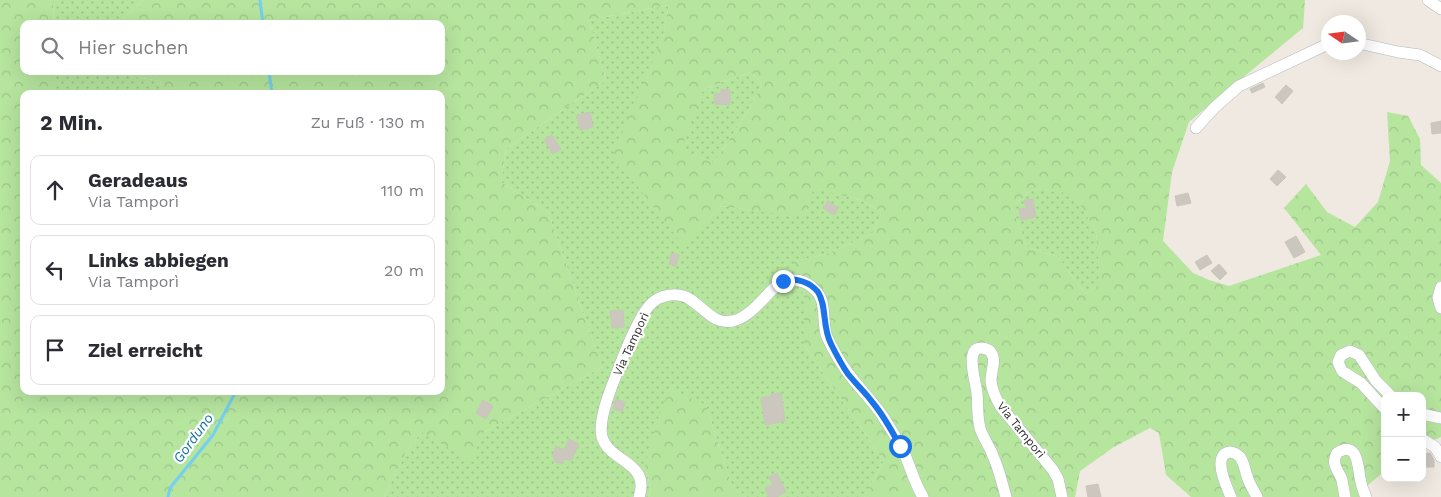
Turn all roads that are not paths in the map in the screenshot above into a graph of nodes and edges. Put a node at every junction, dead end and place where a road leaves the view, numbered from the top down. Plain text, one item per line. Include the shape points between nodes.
1 (1428, 0) edge
2 (1441, 8) edge
3 (1366, 45) edge
4 (1321, 47) edge
5 (1441, 66) edge
6 (1196, 128) dead end
7 (1441, 287) edge
8 (1441, 308) edge
9 (1387, 392) edge
10 (1381, 405) edge
11 (1426, 415) edge
12 (1441, 418) edge
13 (1426, 441) edge
14 (1441, 457) edge
15 (639, 497) edge
16 (923, 497) edge
17 (1006, 497) edge
18 (1062, 497) edge
19 (1230, 497) edge
20 (1256, 497) edge
21 (1345, 497) edge
22 (1366, 497) edge

1 - 2 street
3 - 5 street via 1420,54
4 - 6 street via 1239,86
7 - 8 street via 1438,298
9 - 10 street via 1359,355 1350,351 1341,355 1340,368 1361,383
11 - 12 street
13 - 14 street via 1435,447
15 - 16 street, Via Tamporì via 642,486 639,475 606,444 602,430 610,389 649,306 661,298 678,295 691,300 712,318 734,321 750,312 786,280 807,283 818,293 828,339 844,368 890,427
17 - 18 street, Via Tamporì via 994,456 980,426 972,363 973,354 981,348 994,356 992,382 997,402 1053,470
19 - 20 street via 1220,462 1229,452 1241,458
21 - 22 street via 1341,478 1334,466 1337,454 1345,450 1356,456

